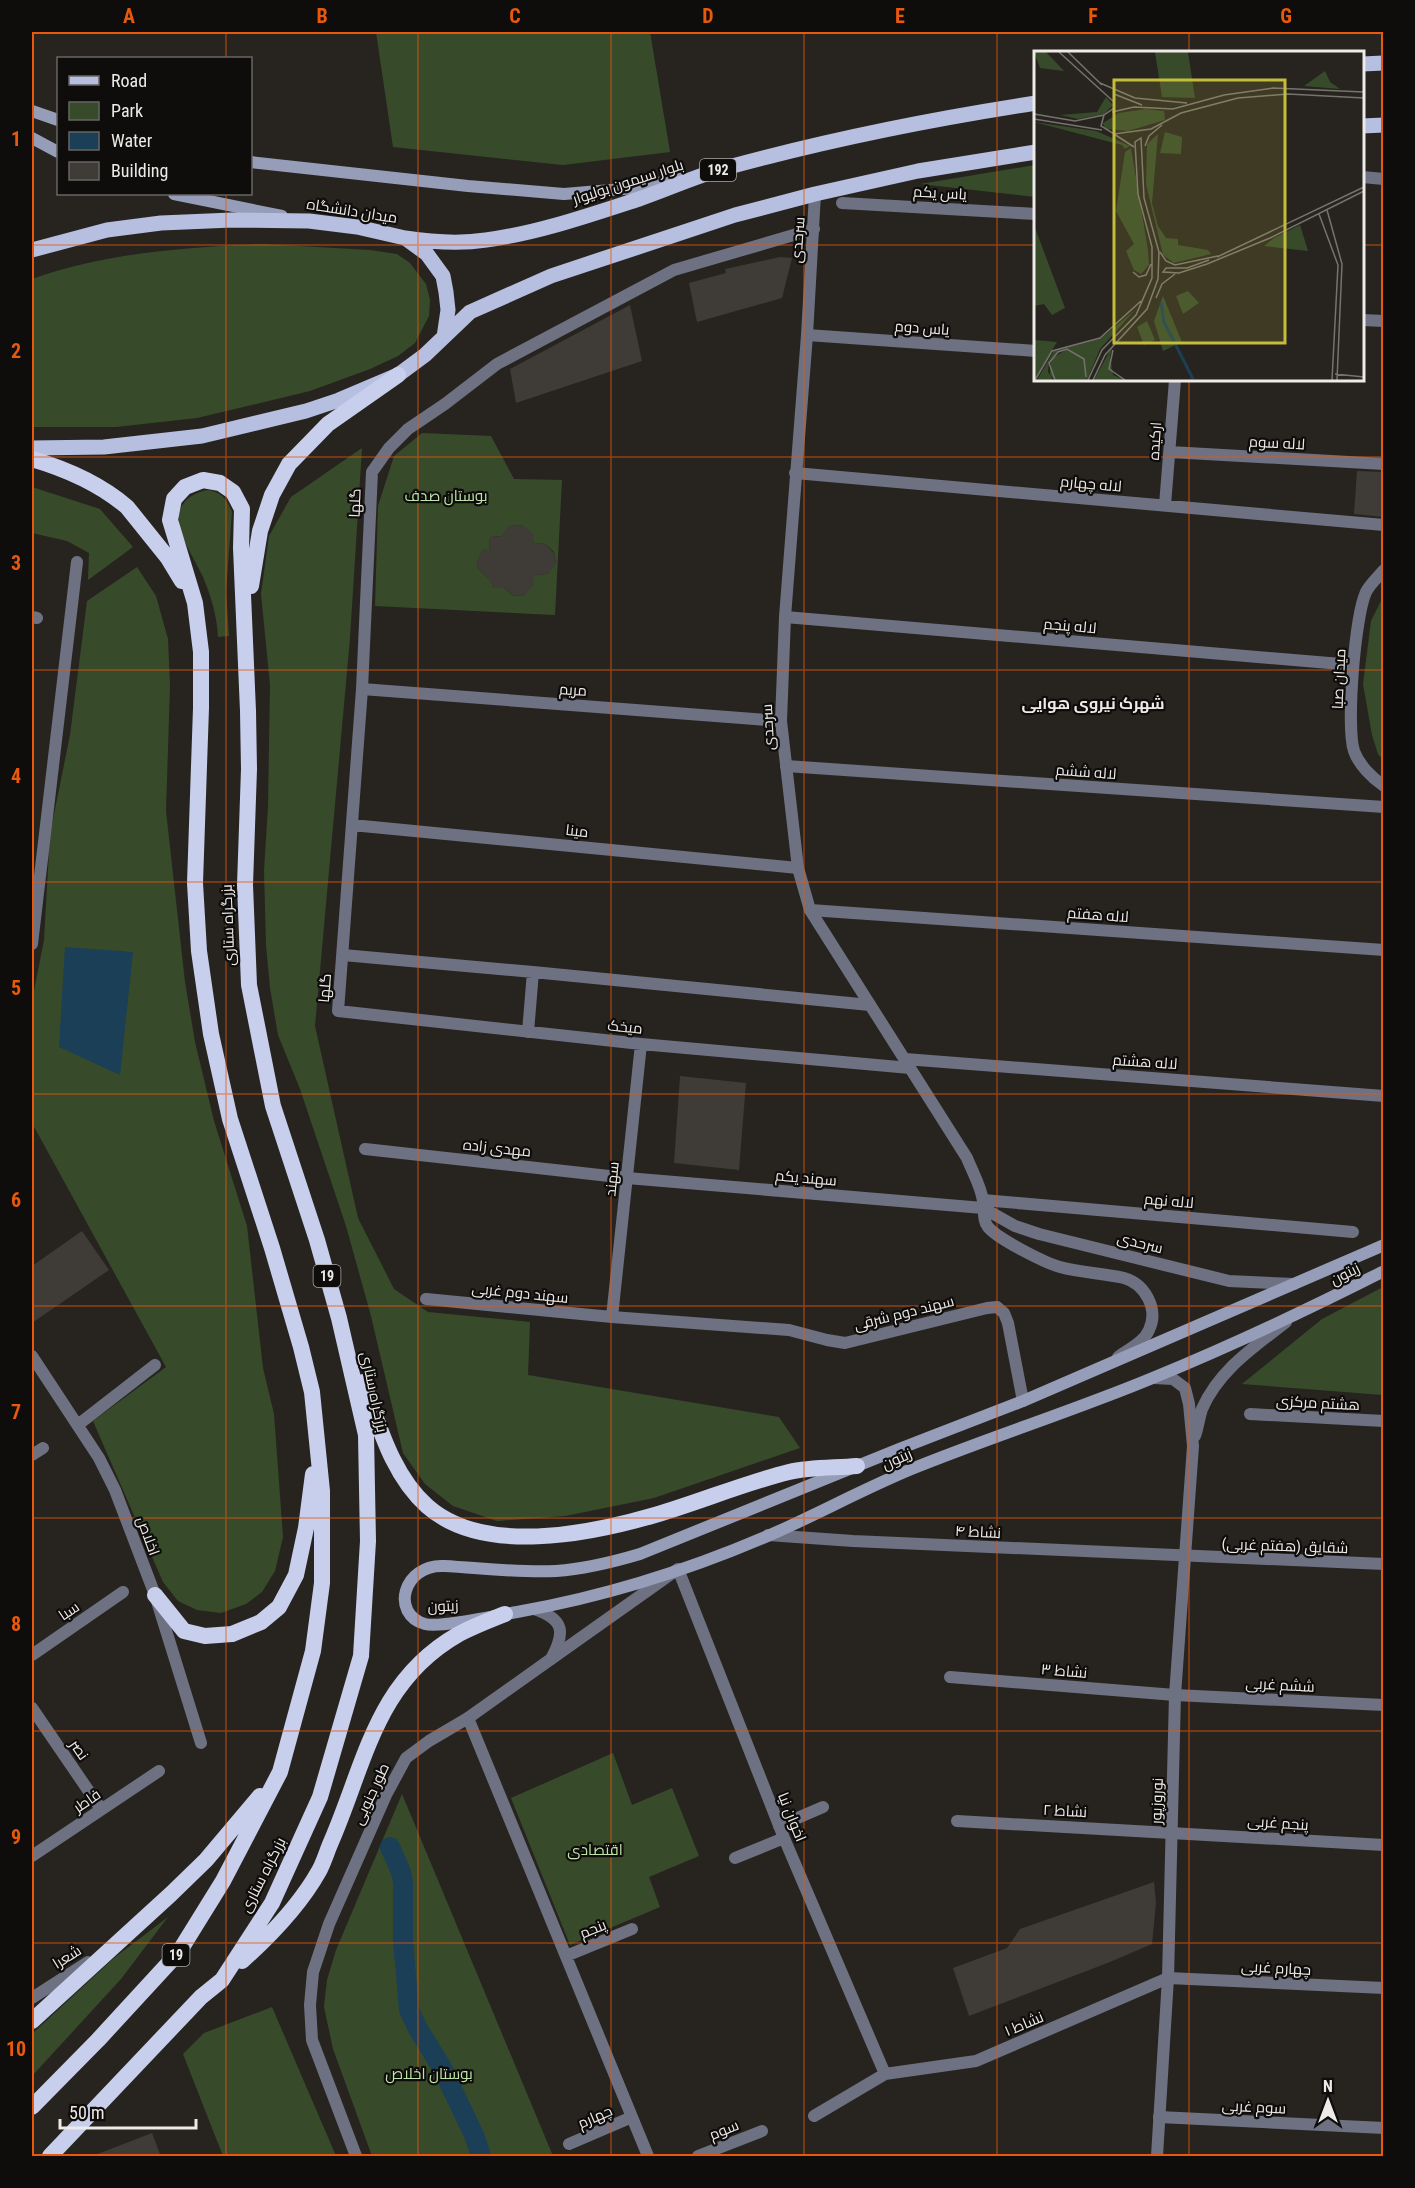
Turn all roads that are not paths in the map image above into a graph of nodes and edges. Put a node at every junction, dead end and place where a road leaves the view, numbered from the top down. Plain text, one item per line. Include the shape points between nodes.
1 (1383, 63) edge
2 (1364, 64) edge
3 (1034, 103) edge
4 (32, 111) edge
5 (57, 120) edge
6 (1383, 125) edge
7 (1364, 126) edge
8 (32, 138) edge
9 (57, 151) edge
10 (1034, 152) edge
11 (252, 162) edge
12 (723, 169) junction
13 (1364, 177) edge
14 (1383, 179) edge
15 (815, 194) junction
16 (179, 195) edge
17 (842, 203) dead end
18 (1034, 214) edge
19 (309, 221) junction
20 (813, 229) junction
21 (405, 238) junction
22 (32, 250) edge
23 (1364, 320) edge
24 (1383, 321) edge
25 (807, 335) junction
26 (444, 337) junction
27 (1034, 351) edge
28 (398, 375) junction
29 (1175, 381) edge
30 (32, 448) edge
31 (1170, 452) junction
32 (32, 459) edge
33 (1383, 464) edge
34 (795, 472) junction
35 (1166, 505) junction
36 (1383, 525) edge
37 (77, 562) dead end
38 (1383, 570) edge
39 (195, 603) junction
40 (785, 617) junction
41 (246, 638) junction
42 (1353, 665) junction
43 (362, 689) junction
44 (781, 721) junction
45 (786, 766) junction
46 (1383, 786) edge
47 (1383, 807) edge
48 (352, 825) junction
49 (798, 868) junction
50 (810, 910) junction
51 (32, 944) edge
52 (1383, 950) edge
53 (343, 955) junction
54 (532, 972) junction
55 (870, 1005) junction
56 (338, 1011) joint
57 (528, 1032) junction
58 (641, 1044) junction
59 (907, 1064) junction
60 (1383, 1096) edge
61 (365, 1149) dead end
62 (627, 1178) junction
63 (983, 1204) junction
64 (1353, 1232) dead end
65 (1383, 1245) edge
66 (1383, 1271) edge
67 (1295, 1284) junction
68 (426, 1299) dead end
69 (1294, 1316) junction
70 (612, 1317) junction
71 (339, 1318) junction
72 (32, 1356) edge
73 (1113, 1361) junction
74 (154, 1365) dead end
75 (1154, 1378) junction
76 (1023, 1401) junction
77 (1250, 1414) dead end
78 (1383, 1421) edge
79 (79, 1424) junction
80 (318, 1440) junction
81 (1193, 1446) junction
82 (43, 1448) dead end
83 (32, 1455) edge
84 (857, 1466) junction
85 (768, 1535) junction
86 (1186, 1557) junction
87 (1383, 1564) edge
88 (678, 1569) junction
89 (123, 1592) dead end
90 (154, 1595) junction
91 (534, 1609) junction
92 (506, 1614) junction
93 (32, 1655) edge
94 (551, 1659) junction
95 (950, 1677) dead end
96 (1175, 1695) junction
97 (1383, 1705) edge
98 (32, 1708) edge
99 (468, 1718) junction
100 (201, 1743) dead end
101 (159, 1771) dead end
102 (280, 1772) junction
103 (823, 1807) dead end
104 (101, 1809) junction
105 (957, 1821) dead end
106 (779, 1826) junction
107 (1171, 1832) junction
108 (784, 1838) junction
109 (1383, 1845) edge
110 (32, 1856) edge
111 (735, 1858) dead end
112 (632, 1929) dead end
113 (119, 1942) junction
114 (566, 1956) junction
115 (1168, 1978) junction
116 (222, 1980) junction
117 (1383, 1988) edge
118 (32, 1998) edge
119 (32, 2021) edge
120 (885, 2074) junction
121 (32, 2107) edge
122 (813, 2116) dead end
123 (632, 2117) junction
124 (1160, 2117) junction
125 (1383, 2128) edge
126 (762, 2131) dead end
127 (569, 2144) dead end
128 (50, 2157) edge
129 (356, 2157) edge
130 (648, 2157) edge
131 (698, 2157) edge
132 (1157, 2157) edge

1 - 2 main road
3 - 12 main road, بلوار سیمون بولیوار / 192 via 910,125
4 - 5 main road
6 - 7 main road
8 - 9 main road
10 - 15 main road via 918,171
11 - 12 main road via 564,194 635,188
12 - 21 main road, بلوار سیمون بولیوار / 192 via 526,233 484,241
13 - 14 street
15 - 20 street, سرحدی
15 - 26 main road via 735,215 551,276 470,312
16 - 19 main road
17 - 18 street, یاس یکم
19 - 21 main road, میدان دانشگاه
19 - 22 main road, میدان دانشگاه via 161,223 107,230
20 - 25 street, سرحدی
20 - 43 street, گلها via 702,260 637,288 496,364 408,429 389,448 372,472
21 - 26 main road, میدان دانشگاه via 427,254 443,276 448,310
23 - 24 street
25 - 27 street, یاس دوم
25 - 34 street, سرحدی
26 - 28 main road
28 - 30 main road via 306,411 202,436 104,447
28 - 41 highway via 328,424 289,464 272,495 260,531
29 - 31 street, ارکیده
31 - 33 street, لاله سوم
31 - 35 street, ارکیده
32 - 39 highway via 91,482 127,507 168,558
34 - 35 street, لاله چهارم
34 - 40 street, سرحدی
35 - 36 street, لاله چهارم
37 - 51 street
38 - 42 street, میدان صبا via 1367,591 1360,612
39 - 41 highway, بزرگراه ستاری / 19 via 170,520 174,499 185,487 203,480 220,483 233,492 242,509
39 - 80 highway, بزرگراه ستاری / 19 via 201,708 195,883 199,951 211,1034 230,1119 301,1347
40 - 42 street, لاله پنجم
40 - 44 street, سرحدی
41 - 71 highway, بزرگراه ستاری / 19 via 249,769 244,885 249,985 273,1106 318,1240
42 - 46 street, میدان صبا via 1351,734 1355,752
43 - 44 street, مریم
43 - 48 street, گلها
44 - 45 street, سرحدی
45 - 47 street, لاله ششم
45 - 49 street, سرحدی
48 - 49 street, مینا
48 - 53 street, گلها
49 - 50 street, سرحدی
50 - 52 street, لاله هفتم
50 - 55 street, سرحدی
53 - 54 street
53 - 56 street, گلها
54 - 55 street
54 - 57 street
55 - 59 street, سرحدی
56 - 57 street, میخک
57 - 58 street, میخک
58 - 59 street, میخک
58 - 62 street, سهند
59 - 60 street, لاله هشتم
59 - 63 street, سرحدی via 967,1158
61 - 62 street, مهدی زاده
62 - 63 street, سهند يكم
62 - 70 street, سهند
63 - 64 street, لاله نهم
63 - 67 street, سرحدی via 1015,1226 1040,1234 1229,1281
63 - 73 street, سرحدی via 989,1228 1013,1245 1059,1267 1125,1279 1146,1294 1151,1305 1149,1330
65 - 67 main road, زیتون
66 - 69 main road, زیتون
67 - 73 main road, زیتون
68 - 70 street, سهند دوم غربی
69 - 75 main road, زیتون
69 - 81 street, نوروزپور via 1236,1361 1215,1385 1202,1410
70 - 76 street, سهند دوم شرقی via 789,1330 845,1343 997,1307 1008,1323
71 - 84 highway via 388,1449 407,1483 427,1506 449,1522 477,1531 542,1536 589,1530 654,1516 791,1472
71 - 116 highway, بزرگراه ستاری / 19 via 366,1435 368,1541 361,1656 320,1797 272,1903
72 - 79 street, اخلاص
73 - 76 main road, زیتون
74 - 79 street
75 - 81 street, نوروزپور via 1173,1379 1185,1388
75 - 85 main road, زیتون via 912,1469
76 - 84 main road, زیتون
77 - 78 street, هشتم مرکزی
79 - 90 street, اخلاص via 115,1490
80 - 90 highway via 296,1575 279,1607 261,1622 232,1634 205,1636 184,1631
80 - 102 highway, بزرگراه ستاری / 19 via 322,1583 313,1651
81 - 86 street, نوروزپور
82 - 83 street
84 - 92 main road, زیتون via 640,1554 606,1564 516,1572 432,1565 414,1575 406,1587 405,1600 410,1612 427,1624
85 - 86 street, نشاط ۴
85 - 88 main road, زیتون
86 - 87 street, شقایق (هفتم غربی)
86 - 96 street, نوروزپور
88 - 91 main road, زیتون
88 - 94 street, طور جنوبی
88 - 106 street, اخوان نیا
89 - 93 street, سبا
90 - 100 street, اخلاص
91 - 92 main road, زیتون
91 - 94 street via 550,1614 558,1623 561,1633
92 - 116 highway via 460,1633 439,1647 392,1694 377,1722 319,1871 290,1913
94 - 99 street, طور جنوبی
95 - 96 street, نشاط ۳
96 - 97 street, ششم غربی
96 - 107 street, نوروزپور
98 - 104 street, نصر
99 - 114 street
99 - 129 street, طور جنوبی via 429,1741 398,1769 329,1924 313,1972 312,2040
101 - 104 street, فاطر
102 - 113 highway via 206,1860
102 - 121 highway, بزرگراه ستاری / 19 via 223,1881 179,1952
103 - 106 street
104 - 110 street, فاطر
105 - 107 street, نشاط ۲
106 - 108 street, اخوان نیا
107 - 109 street, پنجم غربی
107 - 115 street, نوروزپور
108 - 111 street
108 - 120 street, اخوان نیا
112 - 114 street, پنجم
113 - 118 street, شعرا
113 - 119 highway
114 - 123 street
115 - 117 street, چهارم غربی
115 - 120 street, نشاط ۱ via 976,2061
115 - 124 street, نوروزپور
116 - 128 highway, بزرگراه ستاری / 19 via 201,1997
120 - 122 street
123 - 127 street, چهارم
123 - 130 street
124 - 125 street, سوم غربی
124 - 132 street, نوروزپور
126 - 131 street, سوم

